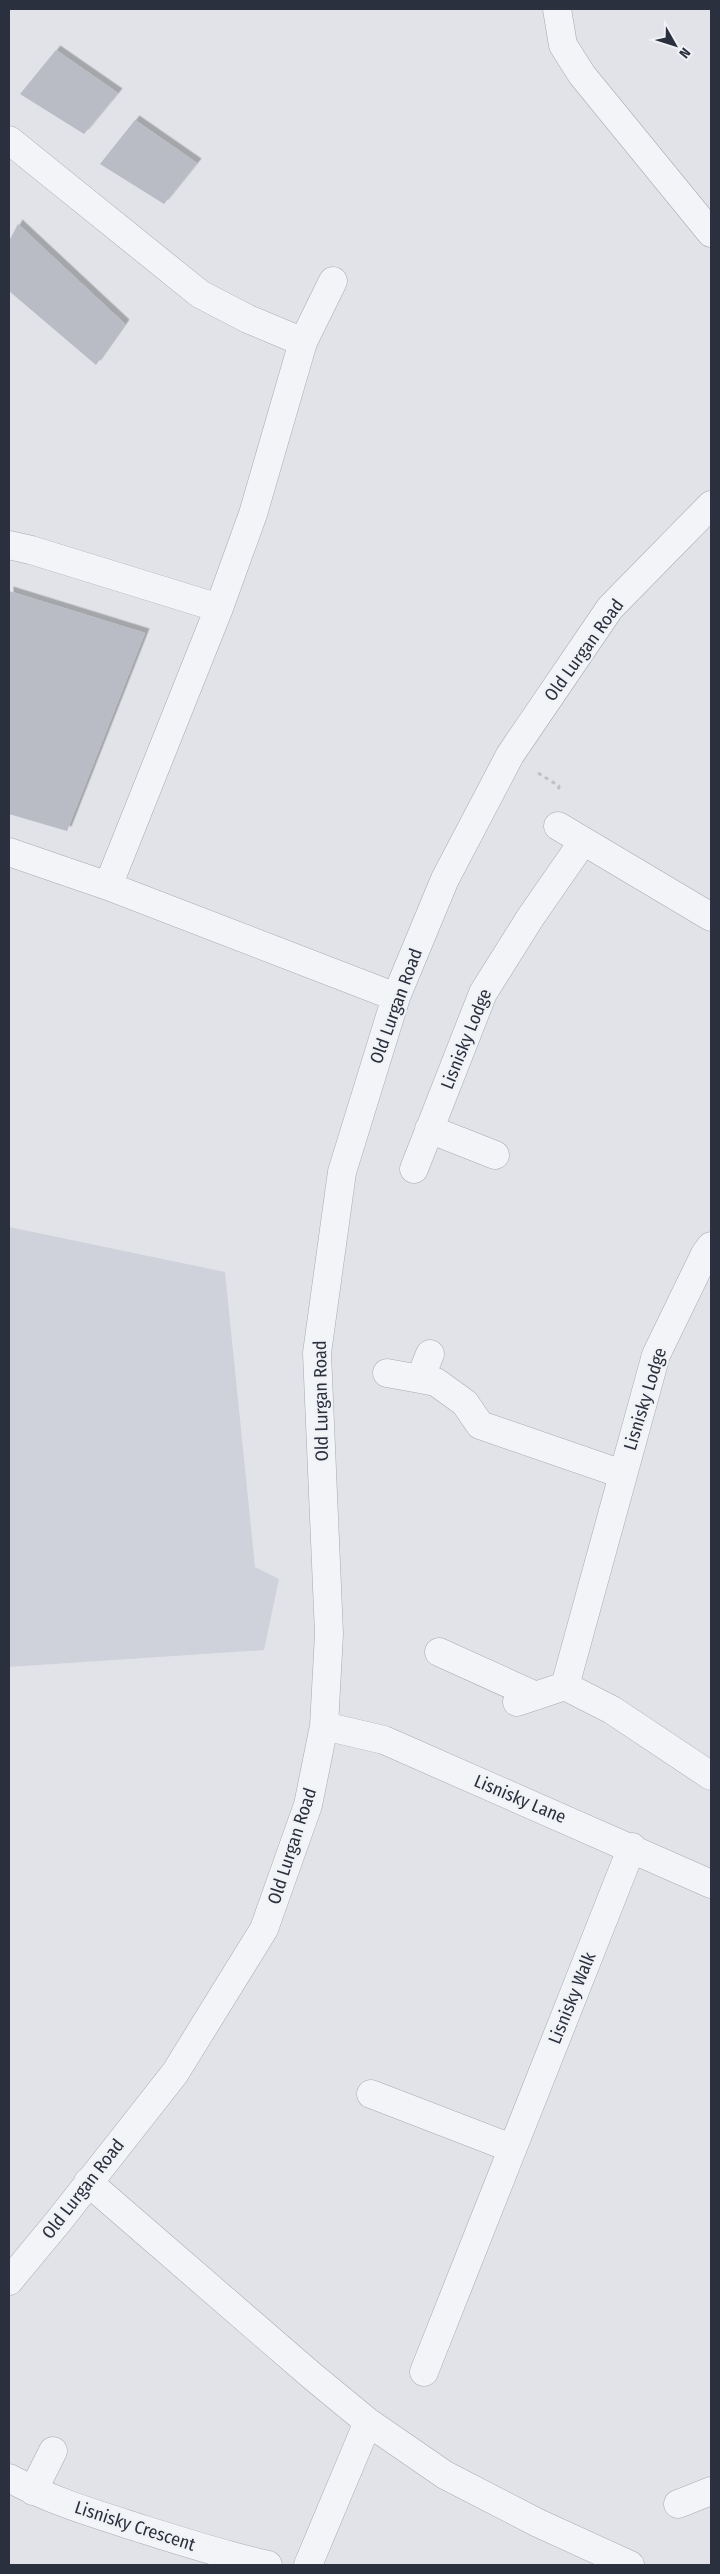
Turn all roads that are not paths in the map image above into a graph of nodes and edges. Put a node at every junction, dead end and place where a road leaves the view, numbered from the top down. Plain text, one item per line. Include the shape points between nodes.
1 (557, 9) edge
2 (9, 140) edge
3 (711, 233) edge
4 (333, 281) dead end
5 (303, 342) junction
6 (711, 505) edge
7 (9, 545) edge
8 (219, 608) junction
9 (558, 826) road end
10 (582, 843) junction
11 (9, 852) edge
12 (108, 886) junction
13 (711, 917) edge
14 (396, 997) junction
15 (429, 1129) junction
16 (495, 1155) dead end
17 (414, 1169) dead end
18 (711, 1246) edge
19 (387, 1373) dead end
20 (622, 1474) junction
21 (439, 1652) dead end
22 (565, 1686) junction
23 (324, 1726) junction
24 (711, 1776) edge
25 (632, 1847) junction
26 (711, 1884) edge
27 (371, 2094) dead end
28 (511, 2148) junction
29 (88, 2182) junction
30 (9, 2281) edge
31 (424, 2372) dead end
32 (368, 2422) junction
33 (53, 2451) dead end
34 (9, 2478) edge
35 (711, 2490) edge
36 (33, 2491) junction
37 (678, 2504) dead end
38 (268, 2565) edge
39 (308, 2565) edge
40 (630, 2565) edge

1 - 3 street via 563,45 582,75
2 - 5 street via 200,294
4 - 5 street
5 - 8 street via 253,514
6 - 14 street, Old Lurgan Road via 610,608 510,755 445,879
7 - 8 street
8 - 12 street
9 - 10 street
10 - 13 street
10 - 15 street, Lisnisky Lodge via 483,993
11 - 12 street
12 - 14 street
14 - 23 street, Old Lurgan Road via 342,1172 316,1353 329,1634
15 - 16 street
15 - 17 street, Lisnisky Lodge
18 - 20 street, Lisnisky Lodge via 656,1355
19 - 20 street, Lisnisky Lodge via 425,1367 436,1382 465,1403 480,1425
20 - 22 street, Lisnisky Lodge
21 - 22 street via 526,1699
22 - 24 street via 612,1710
23 - 25 street, Lisnisky Lane via 384,1740
23 - 29 street, Old Lurgan Road via 308,1805 264,1929 175,2074
25 - 26 street, Lisnisky Lane
25 - 28 street, Lisnisky Walk
27 - 28 street
28 - 31 street, Lisnisky Walk
29 - 30 street, Old Lurgan Road
29 - 32 street
32 - 39 street
32 - 40 street via 445,2475
33 - 36 street
34 - 36 street, Lisnisky Crescent
35 - 37 street
36 - 38 street, Lisnisky Crescent via 78,2509 217,2553

